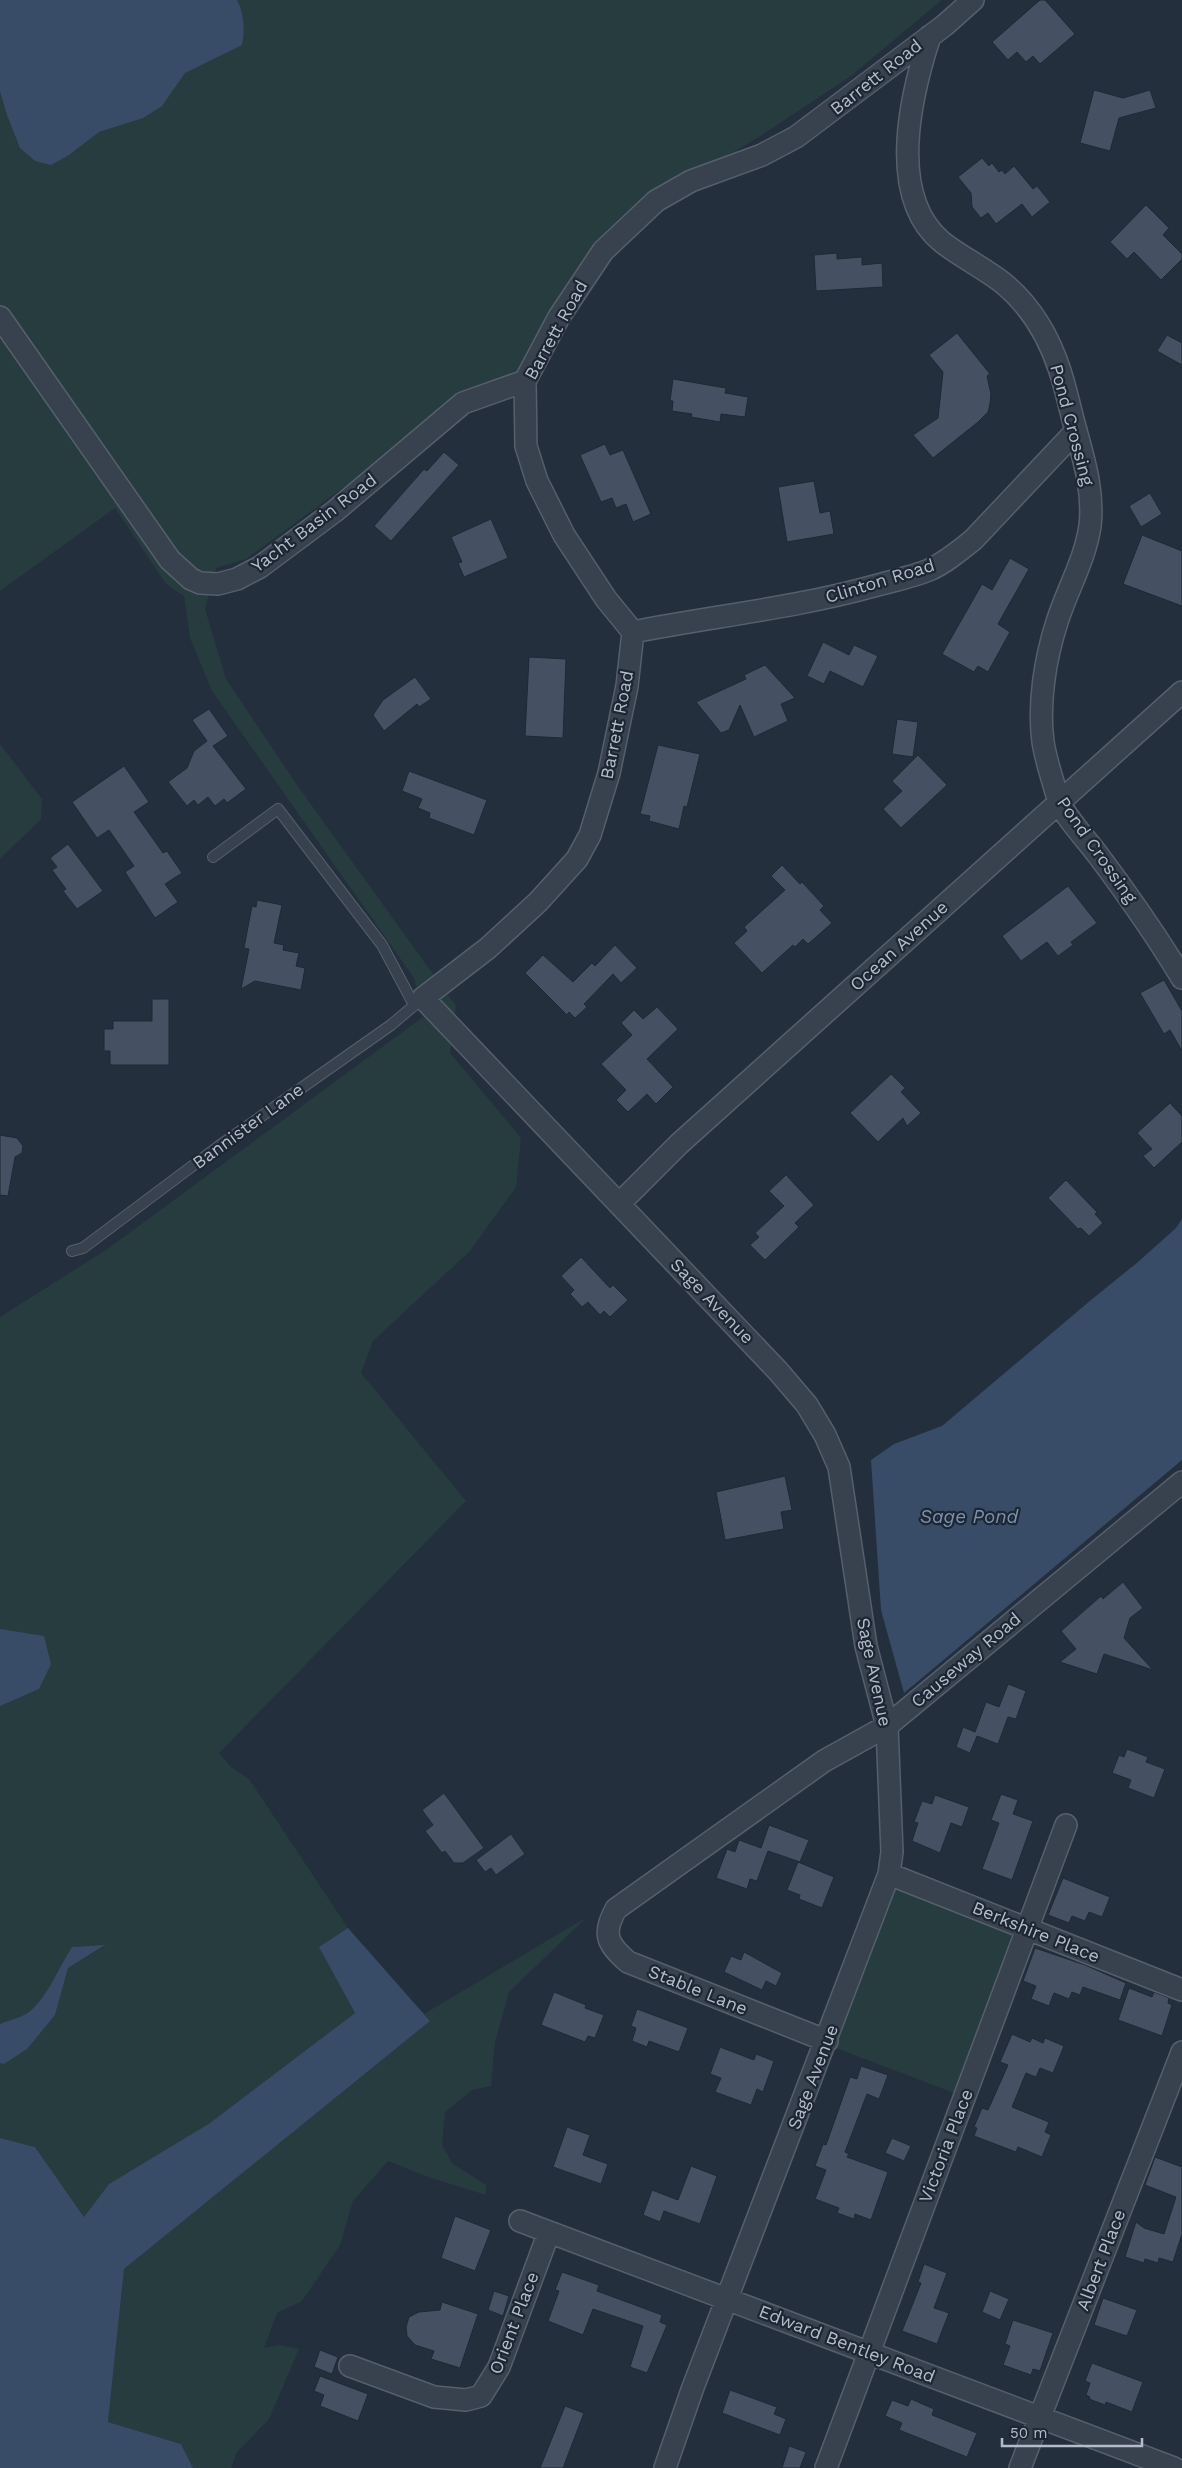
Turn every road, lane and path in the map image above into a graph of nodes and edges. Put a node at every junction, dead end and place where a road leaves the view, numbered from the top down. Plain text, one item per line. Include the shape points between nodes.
1 (973, 0) edge
2 (930, 36) junction
3 (0, 317) edge
4 (525, 381) junction
5 (1076, 431) junction
6 (633, 632) junction
7 (1182, 692) edge
8 (1059, 803) junction
9 (213, 857) dead end
10 (1182, 978) edge
11 (419, 1002) junction
12 (620, 1204) junction
13 (72, 1251) dead end
14 (1182, 1482) edge
15 (886, 1726) junction
16 (1066, 1825) dead end
17 (889, 1874) junction
18 (616, 1908) joint
19 (1028, 1929) junction
20 (1182, 1990) edge
21 (827, 2041) junction
22 (1182, 2052) edge
23 (520, 2220) dead end
24 (549, 2232) junction
25 (728, 2299) junction
26 (869, 2353) junction
27 (350, 2366) dead end
28 (1040, 2418) junction
29 (665, 2468) edge
30 (826, 2468) edge
31 (1020, 2468) edge
32 (1174, 2468) edge

1 - 2 street, Barrett Road
2 - 4 street, Barrett Road via 796,137 762,155 691,181 636,218 603,251 584,277 559,316
2 - 5 street, Pond Crossing via 911,112 908,147 910,181 919,211 940,241 1003,283 1026,304 1038,321 1060,369
3 - 4 street, Yacht Basin Road via 170,560 200,583 218,584 237,579 260,567 336,511 463,403
4 - 6 street, Barrett Road via 526,446 537,482 564,536 606,599
5 - 6 street, Clinton Road via 973,540 928,570 829,598
5 - 8 street, Pond Crossing via 1090,484 1090,526 1056,622 1042,700 1043,742
6 - 11 street, Barrett Road via 627,686 609,773 590,835 577,859 538,902 488,948
7 - 8 street, Ocean Avenue
8 - 10 street, Pond Crossing via 1148,924
8 - 12 street, Ocean Avenue via 680,1144
9 - 11 lane via 278,809 382,946
11 - 12 street, Sage Avenue
11 - 13 lane, Bannister Lane via 83,1248
12 - 15 street, Sage Avenue via 778,1371 807,1405 825,1435 839,1466 866,1646
14 - 15 street, Causeway Road
15 - 17 street, Sage Avenue via 892,1852
15 - 18 street, Causeway Road via 824,1761
16 - 19 street, Victoria Place
17 - 19 street, Berkshire Place
17 - 21 street, Sage Avenue
18 - 21 street, Stable Lane via 608,1933 612,1948 628,1962
19 - 20 street, Berkshire Place
19 - 26 street, Victoria Place
21 - 25 street, Sage Avenue
22 - 28 street, Albert Place
23 - 24 street, Edward Bentley Road
24 - 25 street, Edward Bentley Road
24 - 27 street, Orient Place via 499,2368 481,2396 466,2400 434,2397
25 - 26 street, Edward Bentley Road
25 - 29 street, Sage Avenue
26 - 28 street, Edward Bentley Road
26 - 30 street, Victoria Place
28 - 31 street, Albert Place
28 - 32 street, Edward Bentley Road

